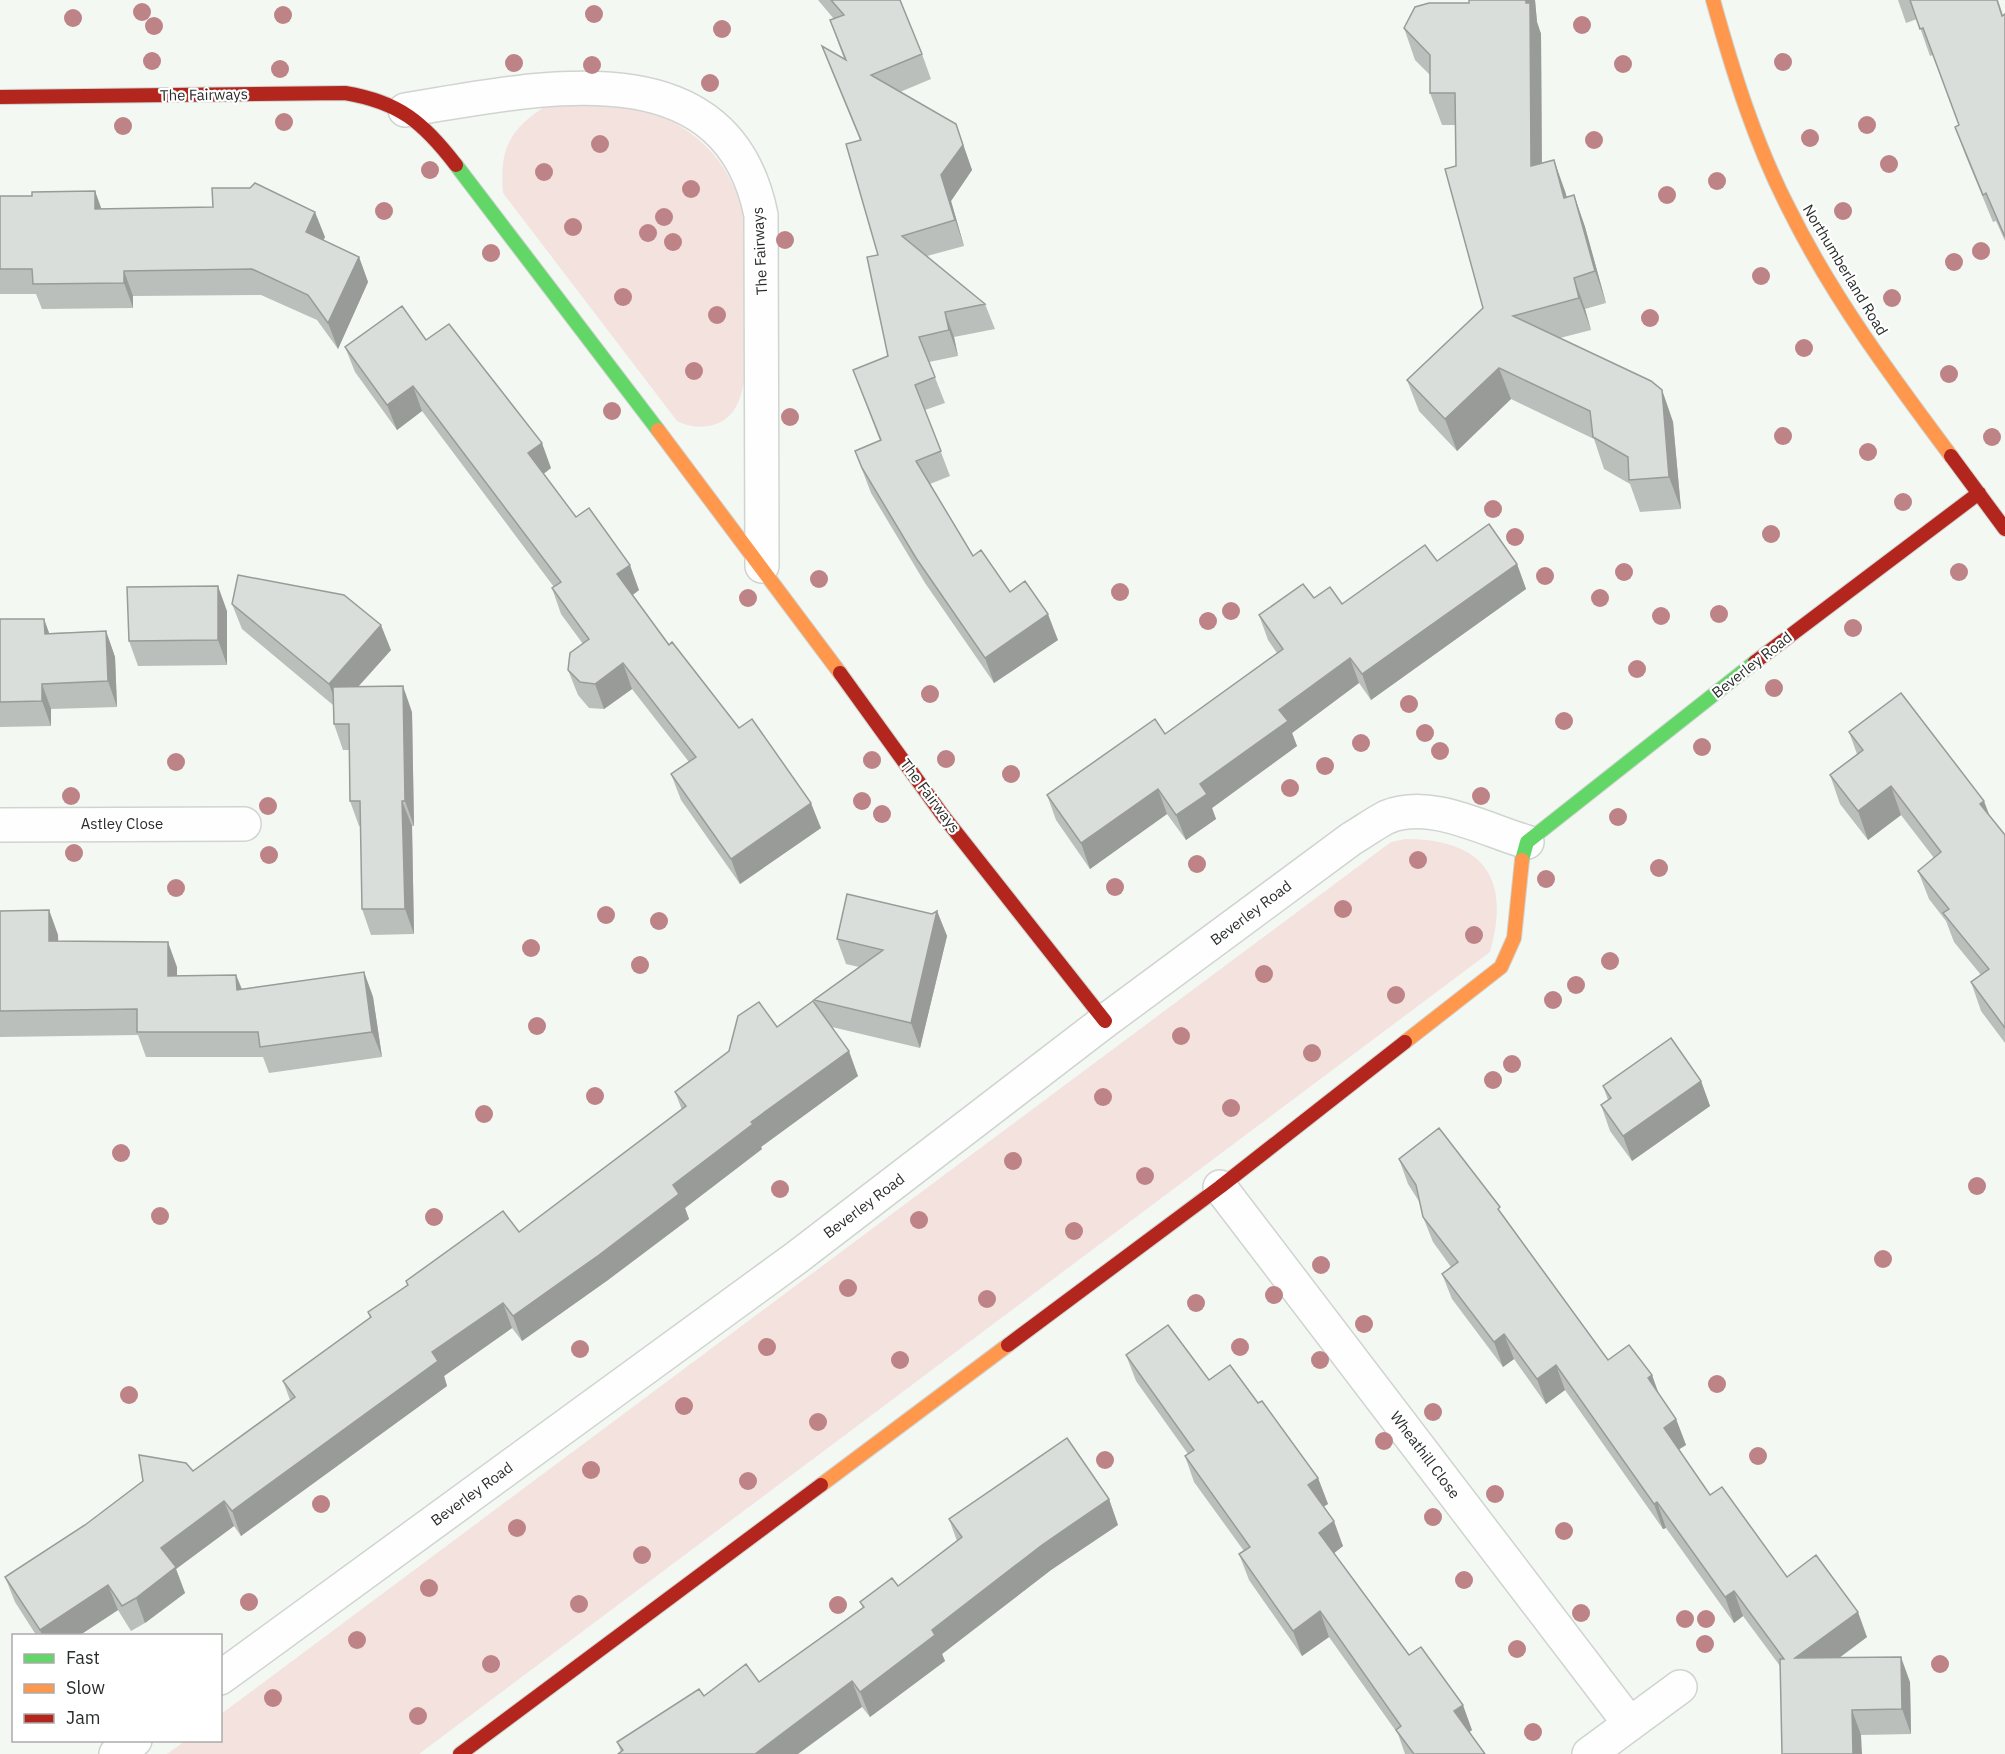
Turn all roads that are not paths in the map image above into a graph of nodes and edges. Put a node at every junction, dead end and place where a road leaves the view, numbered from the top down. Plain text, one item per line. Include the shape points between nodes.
1 (1713, 0) edge
2 (0, 98) edge
3 (405, 110) junction
4 (1979, 493) junction
5 (2005, 529) edge
6 (762, 566) junction
7 (244, 824) dead end
8 (0, 825) edge
9 (1527, 842) junction
10 (1105, 1021) junction
11 (1220, 1187) junction
12 (222, 1677) edge
13 (1680, 1687) dead end
14 (1630, 1724) junction
15 (132, 1742) edge
16 (116, 1754) edge
17 (460, 1754) edge
18 (1589, 1754) edge

1 - 4 street, Northumberland Road via 1753,129 1804,238 1865,336
2 - 3 street, The Fairways via 345,93 380,98
3 - 6 street, The Fairways via 440,144
3 - 6 street, The Fairways via 544,90 607,89 674,101 711,122 733,145 756,192 760,215
4 - 5 street, Northumberland Road
4 - 9 street, Beverley Road
6 - 10 street, The Fairways via 944,817
7 - 8 street, Astley Close
9 - 10 street, Beverley Road via 1445,815 1416,811 1388,817 1351,839
9 - 11 street via 1520,869 1515,940 1501,967
10 - 12 street, Beverley Road via 796,1258
11 - 14 street, Wheathill Close
11 - 17 street
13 - 14 street
14 - 18 street
15 - 16 street

